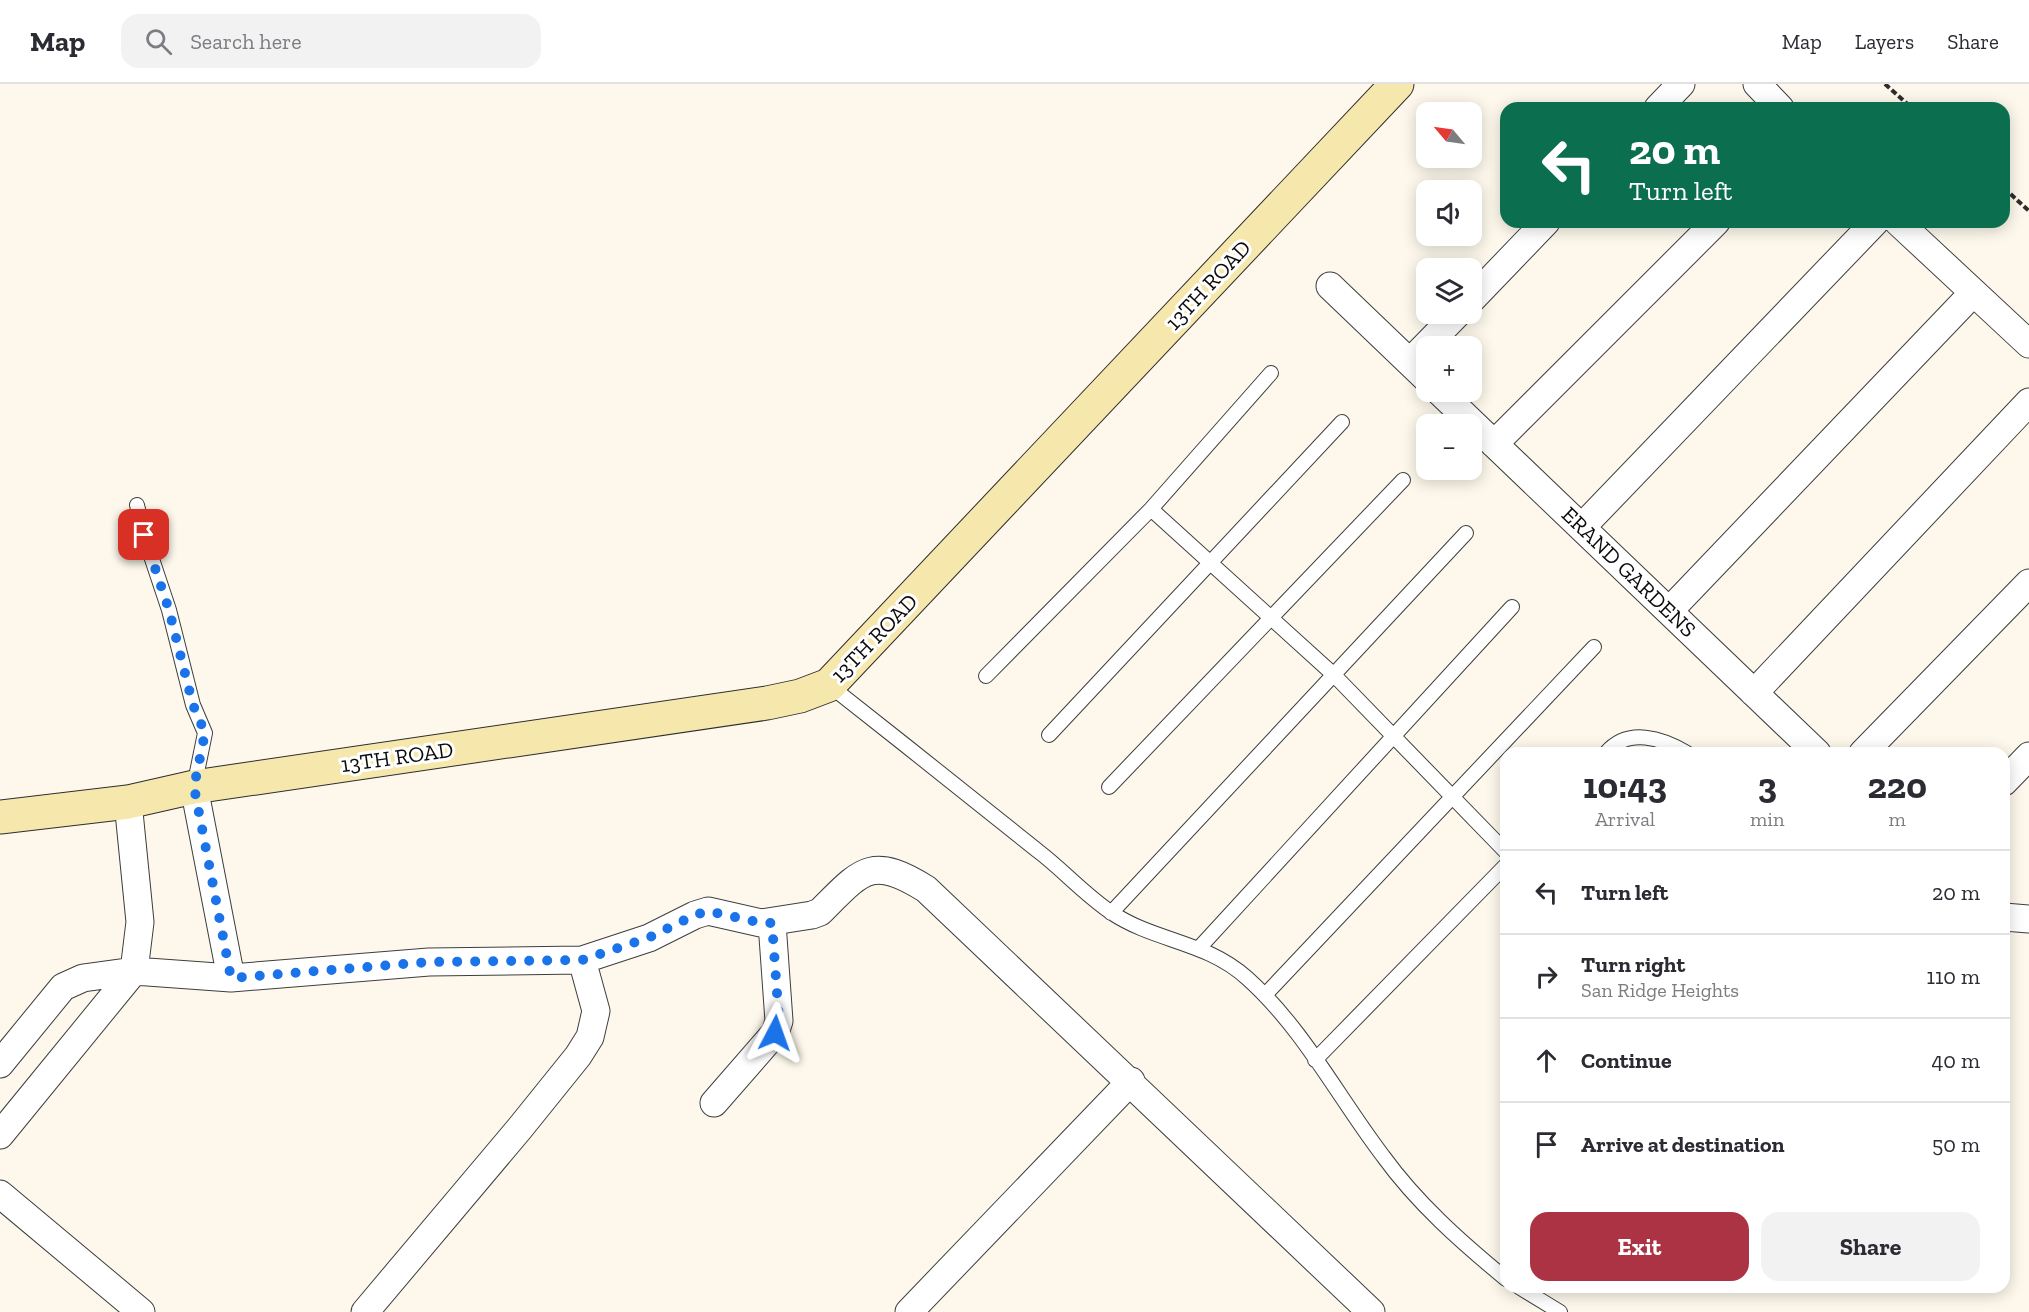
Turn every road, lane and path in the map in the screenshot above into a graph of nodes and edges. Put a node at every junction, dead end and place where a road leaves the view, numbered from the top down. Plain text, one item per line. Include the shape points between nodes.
1 (1397, 84) edge
2 (1681, 84) edge
3 (1757, 84) edge
4 (1885, 84) edge
5 (1664, 102) edge
6 (1774, 102) edge
7 (1905, 102) edge
8 (2010, 194) edge
9 (2029, 211) edge
10 (1540, 228) edge
11 (1710, 228) edge
12 (1869, 228) edge
13 (1904, 228) edge
14 (1330, 286) dead end
15 (1482, 289) edge
16 (1973, 292) junction
17 (2029, 344) edge
18 (1416, 368) edge
19 (1271, 373) dead end
20 (1450, 402) edge
21 (2029, 402) edge
22 (1342, 422) dead end
23 (1494, 444) junction
24 (1403, 480) dead end
25 (137, 504) dead end
26 (1151, 509) junction
27 (1582, 527) junction
28 (1466, 533) dead end
29 (1210, 564) junction
30 (2029, 583) edge
31 (1512, 607) dead end
32 (1670, 610) junction
33 (1272, 619) junction
34 (1594, 647) dead end
35 (1334, 675) junction
36 (986, 676) dead end
37 (829, 685) junction
38 (1754, 693) junction
39 (1049, 735) dead end
40 (1393, 737) junction
41 (1615, 747) edge
42 (1676, 747) edge
43 (1811, 747) edge
44 (1869, 747) edge
45 (2029, 756) edge
46 (2010, 776) edge
47 (194, 787) junction
48 (1109, 787) dead end
49 (1451, 795) junction
50 (128, 802) junction
51 (0, 817) edge
52 (1500, 846) edge
53 (1500, 871) edge
54 (1112, 913) junction
55 (2010, 917) edge
56 (2029, 919) edge
57 (772, 923) junction
58 (1200, 947) junction
59 (582, 960) junction
60 (134, 971) junction
61 (231, 978) junction
62 (1265, 995) junction
63 (1315, 1060) junction
64 (0, 1064) edge
65 (1131, 1081) junction
66 (714, 1103) dead end
67 (0, 1135) edge
68 (0, 1194) edge
69 (1500, 1274) edge
70 (1529, 1293) edge
71 (141, 1312) edge
72 (365, 1312) edge
73 (909, 1312) edge
74 (1371, 1312) edge
75 (1560, 1312) edge

1 - 37 street, 13TH ROAD
2 - 5 street
3 - 6 street
4 - 7 path
8 - 9 path
10 - 15 street
11 - 23 street
12 - 27 street
13 - 16 street
14 - 18 street
16 - 17 street
16 - 32 street
19 - 26 lane
20 - 23 street, ERAND GARDENS
21 - 38 street
22 - 29 lane
23 - 27 street, ERAND GARDENS
24 - 33 lane
25 - 47 lane via 193,705 205,733
26 - 29 lane
26 - 36 lane
27 - 32 street, ERAND GARDENS
28 - 35 lane
29 - 33 lane
29 - 39 lane
30 - 44 street
31 - 40 lane
32 - 38 street, ERAND GARDENS
33 - 35 lane
33 - 48 lane
34 - 49 lane
35 - 40 lane
35 - 54 lane
37 - 47 street, 13TH ROAD via 766,703
37 - 54 lane
38 - 43 street, ERAND GARDENS
40 - 49 lane
40 - 58 lane
41 - 42 lane via 1628,738 1649,737
45 - 46 street
47 - 50 street, 13TH ROAD
47 - 61 street
49 - 52 lane
49 - 62 lane
50 - 51 street, 13TH ROAD
50 - 60 street via 140,922
53 - 63 lane
54 - 58 lane via 1161,938
55 - 56 street
57 - 59 street via 708,911 648,938
57 - 65 street via 820,912 865,872 880,869 901,874 926,889
57 - 66 street via 779,1021 775,1033
58 - 62 lane via 1230,964
59 - 61 street via 429,962
59 - 72 street via 596,1011 590,1037 520,1128
60 - 61 street
60 - 64 street via 72,981 63,987
60 - 67 street
62 - 63 lane
63 - 69 lane via 1384,1158 1452,1235
65 - 73 street
65 - 74 street
68 - 71 street
70 - 75 lane

